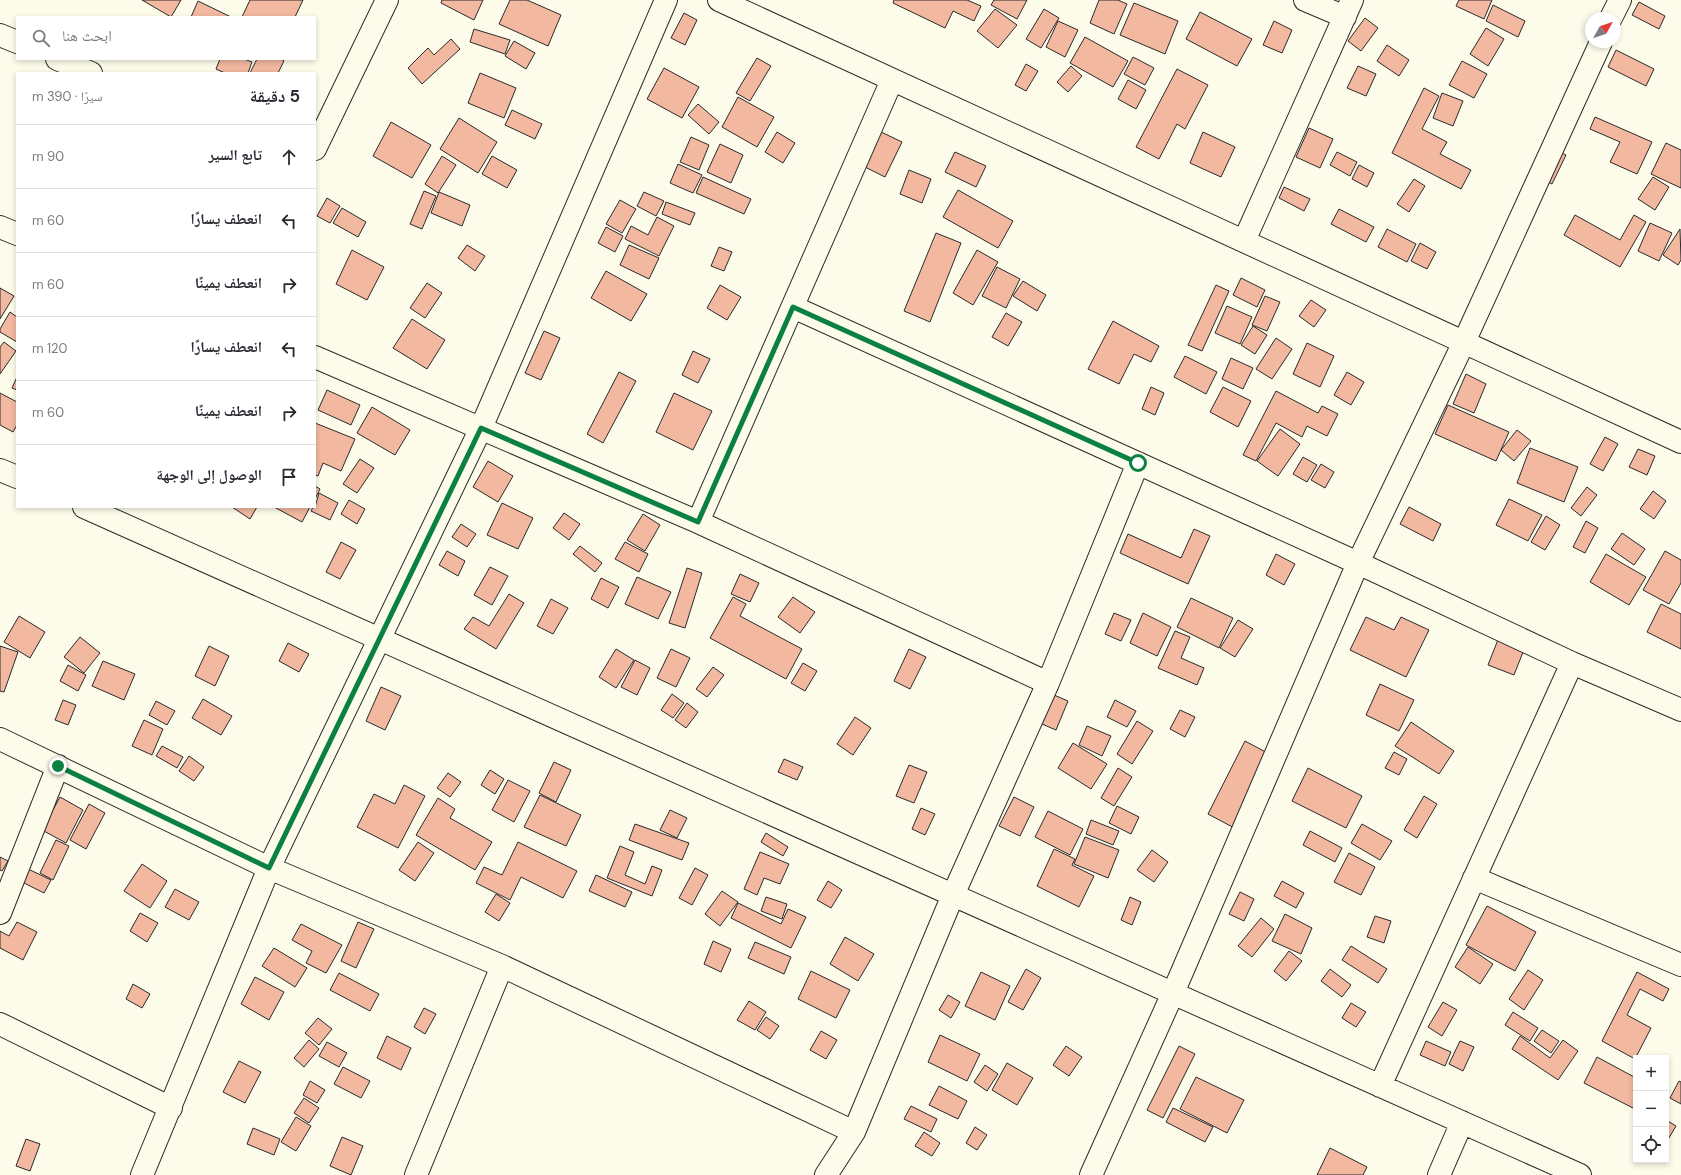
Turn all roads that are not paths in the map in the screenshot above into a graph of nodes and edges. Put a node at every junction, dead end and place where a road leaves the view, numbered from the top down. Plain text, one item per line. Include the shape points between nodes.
1 (387, 0) edge
2 (666, 0) edge
3 (719, 0) edge
4 (1305, 0) edge
5 (1620, 0) edge
6 (1348, 8) edge
7 (1614, 12) edge
8 (0, 36) edge
9 (16, 42) edge
10 (1597, 48) edge
11 (59, 60) edge
12 (89, 72) edge
13 (892, 80) junction
14 (316, 147) edge
15 (0, 227) edge
16 (16, 234) edge
17 (1244, 241) junction
18 (793, 307) junction
19 (1464, 342) junction
20 (316, 357) edge
21 (481, 428) junction
22 (1680, 440) edge
23 (1138, 463) junction
24 (0, 470) edge
25 (16, 477) edge
26 (86, 508) edge
27 (698, 522) junction
28 (1358, 563) junction
29 (380, 639) junction
30 (1572, 663) junction
31 (1048, 683) junction
32 (1681, 710) edge
33 (0, 738) edge
34 (58, 766) junction
35 (269, 868) junction
36 (1474, 878) junction
37 (954, 895) junction
38 (0, 913) edge
39 (1681, 965) edge
40 (502, 966) junction
41 (1173, 993) junction
42 (0, 1024) edge
43 (1380, 1086) junction
44 (171, 1108) junction
45 (1462, 1122) junction
46 (854, 1132) junction
47 (142, 1175) edge
48 (416, 1175) edge
49 (826, 1175) edge
50 (1091, 1175) edge
51 (1439, 1175) edge
52 (1580, 1175) edge

1 - 14 street
2 - 21 street
3 - 13 street
4 - 6 street
5 - 7 street
6 - 17 street
8 - 9 street
10 - 19 street
11 - 12 street
13 - 17 street
13 - 18 street
15 - 16 street
17 - 19 street
18 - 23 street
18 - 27 street
19 - 22 street
19 - 28 street
20 - 21 street
21 - 27 street
21 - 29 street
23 - 28 street
23 - 31 street
24 - 25 street
26 - 29 street
27 - 31 street
28 - 30 street
28 - 41 street
29 - 35 street
29 - 37 street
30 - 32 street
30 - 36 street
31 - 37 street
33 - 34 street
34 - 35 street
34 - 38 street
35 - 40 street
35 - 44 street
36 - 39 street
36 - 43 street
37 - 41 street
37 - 46 street
40 - 46 street
40 - 48 street
41 - 43 street
41 - 50 street
42 - 44 street
43 - 45 street
44 - 47 street
45 - 51 street
45 - 52 street
46 - 49 street

